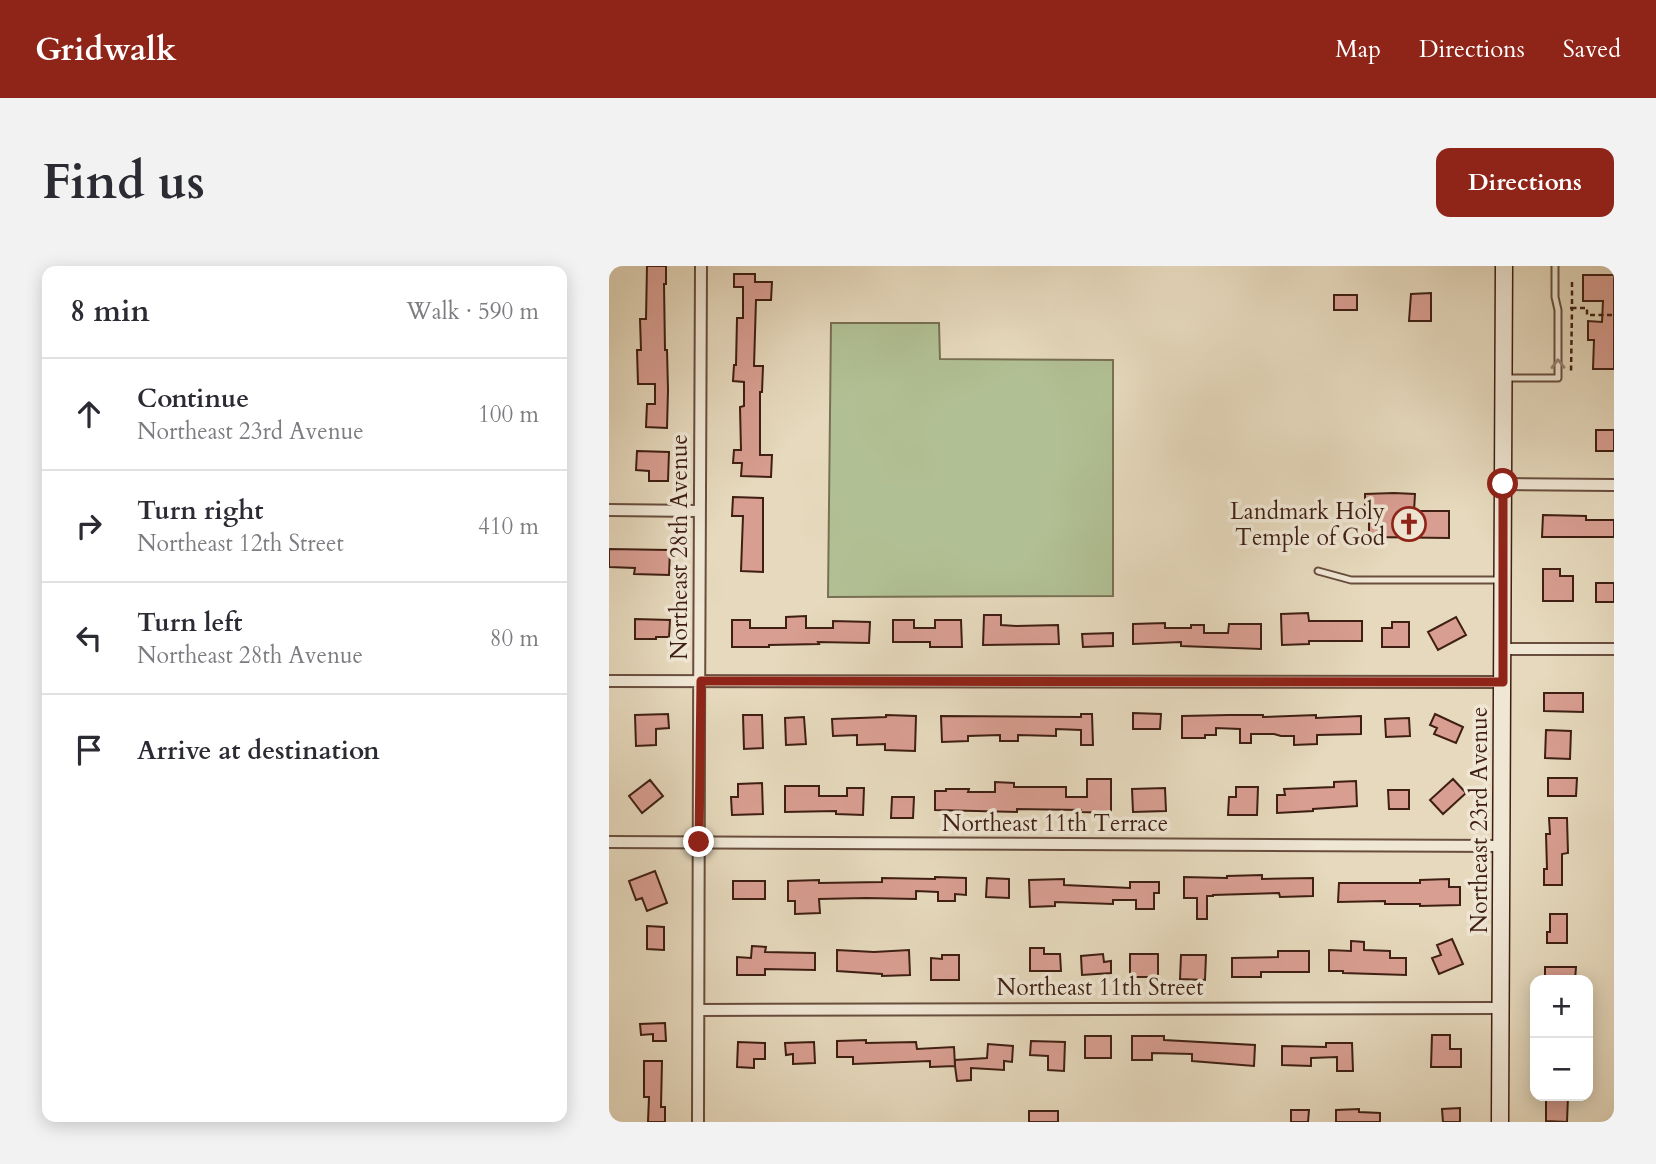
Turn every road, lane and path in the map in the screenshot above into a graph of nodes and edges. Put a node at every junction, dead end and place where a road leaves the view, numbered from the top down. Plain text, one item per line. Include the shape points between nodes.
1 (701, 266) edge
2 (1504, 266) edge
3 (1555, 266) edge
4 (1572, 282) dead end
5 (1571, 308) junction
6 (1614, 315) edge
7 (1571, 373) dead end
8 (1504, 378) junction
9 (1503, 484) junction
10 (1614, 485) edge
11 (609, 510) edge
12 (699, 511) junction
13 (1318, 572) dead end
14 (1503, 580) junction
15 (1503, 649) junction
16 (1614, 649) edge
17 (609, 681) edge
18 (701, 681) junction
19 (1503, 682) junction
20 (609, 842) edge
21 (699, 842) junction
22 (1502, 845) junction
23 (1501, 1008) junction
24 (699, 1010) junction
25 (698, 1122) edge
26 (1500, 1122) edge

1 - 12 street, Northeast 28th Avenue
2 - 8 main road, Northeast 23rd Avenue
8 -> 3 lane via 1558,378
4 - 5 path
5 - 6 path via 1587,308 1587,315
5 - 7 path
8 - 9 main road, Northeast 23rd Avenue
9 - 10 street
9 - 14 main road, Northeast 23rd Avenue
11 - 12 street
12 - 18 street, Northeast 28th Avenue
13 - 14 lane via 1351,580
14 - 15 main road, Northeast 23rd Avenue
15 - 16 street
15 - 19 main road, Northeast 23rd Avenue
17 - 18 street
18 - 19 street
18 - 21 street, Northeast 28th Avenue
19 - 22 main road, Northeast 23rd Avenue
20 - 21 street, Northeast 11th Terrace
21 - 22 street, Northeast 11th Terrace
21 - 24 street, Northeast 28th Avenue
22 - 23 main road, Northeast 23rd Avenue
23 - 24 street, Northeast 11th Street
23 - 26 main road, Northeast 23rd Avenue
24 - 25 street, Northeast 28th Avenue

